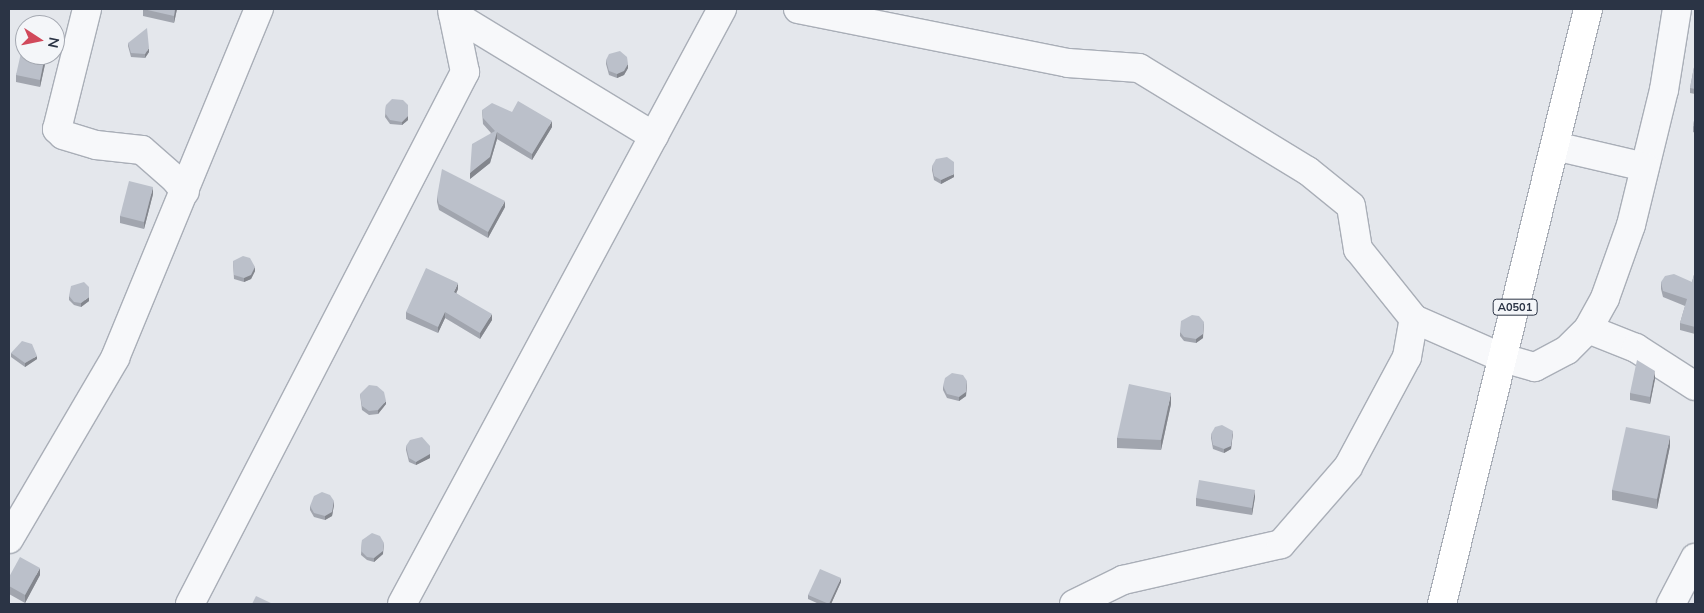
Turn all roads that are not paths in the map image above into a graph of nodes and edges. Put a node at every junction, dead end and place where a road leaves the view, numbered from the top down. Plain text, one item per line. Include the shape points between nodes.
1 (87, 9) edge
2 (259, 9) edge
3 (722, 9) edge
4 (798, 9) edge
5 (1588, 9) edge
6 (1677, 9) edge
7 (453, 12) edge
8 (654, 136) junction
9 (1555, 146) junction
10 (1645, 167) junction
11 (185, 192) junction
12 (1414, 319) junction
13 (1588, 329) junction
14 (1503, 358) junction
15 (1695, 386) edge
16 (9, 539) edge
17 (1695, 558) edge
18 (190, 604) edge
19 (402, 604) edge
20 (1074, 604) edge
21 (1442, 604) edge
22 (1671, 604) edge

1 - 11 street via 57,129 63,135 96,145 142,150
2 - 11 street
3 - 8 street
4 - 12 street via 1068,64 1139,68 1308,171 1352,206 1358,249
5 - 9 highway, A0501
6 - 10 street via 1664,90
7 - 8 street
7 - 18 street via 465,72
8 - 19 street
9 - 10 street
9 - 14 highway, A0501
10 - 13 street via 1631,225 1605,298
11 - 16 street via 115,358
12 - 14 street
12 - 20 street via 1407,356 1348,467 1281,544 1123,580
13 - 14 street via 1567,350 1535,367
13 - 15 street via 1636,348
14 - 21 highway, A0501
17 - 22 street

